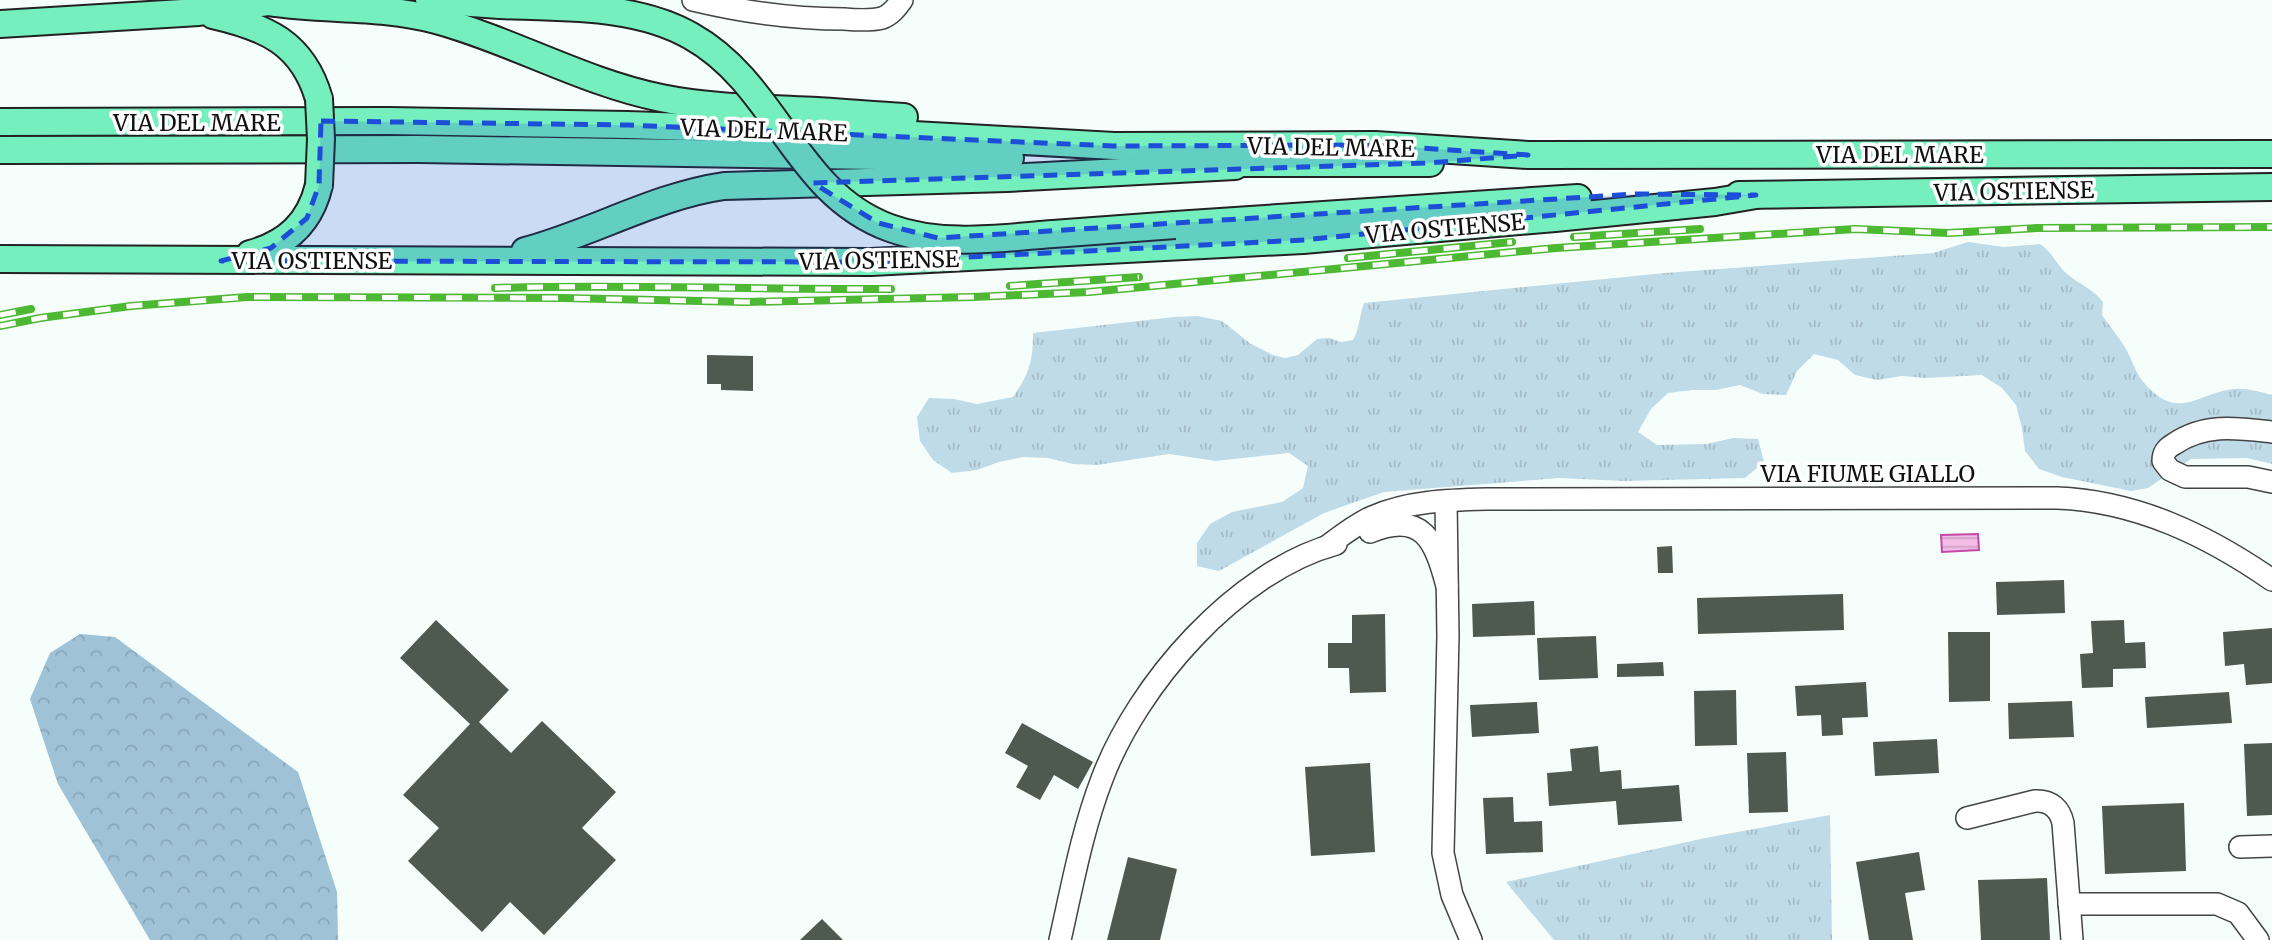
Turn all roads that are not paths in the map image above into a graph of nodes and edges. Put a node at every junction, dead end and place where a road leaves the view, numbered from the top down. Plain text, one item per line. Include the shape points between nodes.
1 (429, 0) edge
2 (693, 0) edge
3 (902, 0) edge
4 (275, 1) edge
5 (199, 12) junction
6 (0, 24) edge
7 (0, 122) edge
8 (1230, 146) junction
9 (0, 150) edge
10 (2272, 153) edge
11 (1528, 155) junction
12 (1265, 164) junction
13 (2272, 187) edge
14 (1756, 195) junction
15 (0, 259) edge
16 (465, 260) junction
17 (221, 261) junction
18 (2272, 432) edge
19 (2272, 482) edge
20 (1446, 501) junction
21 (1325, 547) junction
22 (2272, 580) edge
23 (1447, 586) junction
24 (1967, 818) dead end
25 (2240, 846) dead end
26 (2272, 846) edge
27 (2069, 904) junction
28 (1060, 940) edge
29 (1471, 940) edge
30 (2072, 940) edge
31 (2258, 940) edge

1 - 14 main road, VIA OSTIENSE, bridge via 626,14 691,36 719,54 744,79 801,158 836,197 867,218 901,232 937,238 1634,194
2 - 3 street via 742,11 863,20 883,18
4 - 5 main road
4 - 8 main road via 417,15 607,83 688,103 1003,124
5 - 6 main road
5 - 17 main road, bridge via 254,26 282,41 310,72 319,99 320,185 312,209 293,234 271,248
7 - 8 main road, VIA DEL MARE via 628,125 1075,145
8 - 11 main road, VIA DEL MARE via 1375,145
9 - 12 main road, VIA DEL MARE via 639,151
10 - 11 main road, VIA DEL MARE
11 - 12 main road, VIA DEL MARE via 1429,163
12 - 16 main road via 1007,178 724,186 672,197 525,251
13 - 14 main road, VIA OSTIENSE
14 - 16 main road, VIA OSTIENSE via 1303,240 1003,257 871,262
15 - 17 main road, VIA OSTIENSE
16 - 17 main road, VIA OSTIENSE
18 - 19 street via 2229,427 2205,430 2179,441 2163,455 2171,470 2185,477 2248,477
20 - 21 street, VIA FIUME GIALLO via 1383,513
20 - 22 street, VIA FIUME GIALLO via 2074,499 2132,510 2175,525
20 - 23 street, VIA FIUME GIALLO
21 - 23 street, VIA FIUME GIALLO via 1385,526 1410,525 1435,548
21 - 28 street, VIA FIUME GIALLO via 1275,572 1233,602 1189,643 1150,691 1102,778
23 - 29 street, VIA FIUME GIALLO via 1443,853 1452,895
24 - 27 street via 2035,802 2054,806 2063,823
25 - 26 street
27 - 30 street
27 - 31 street via 2217,904 2238,913

